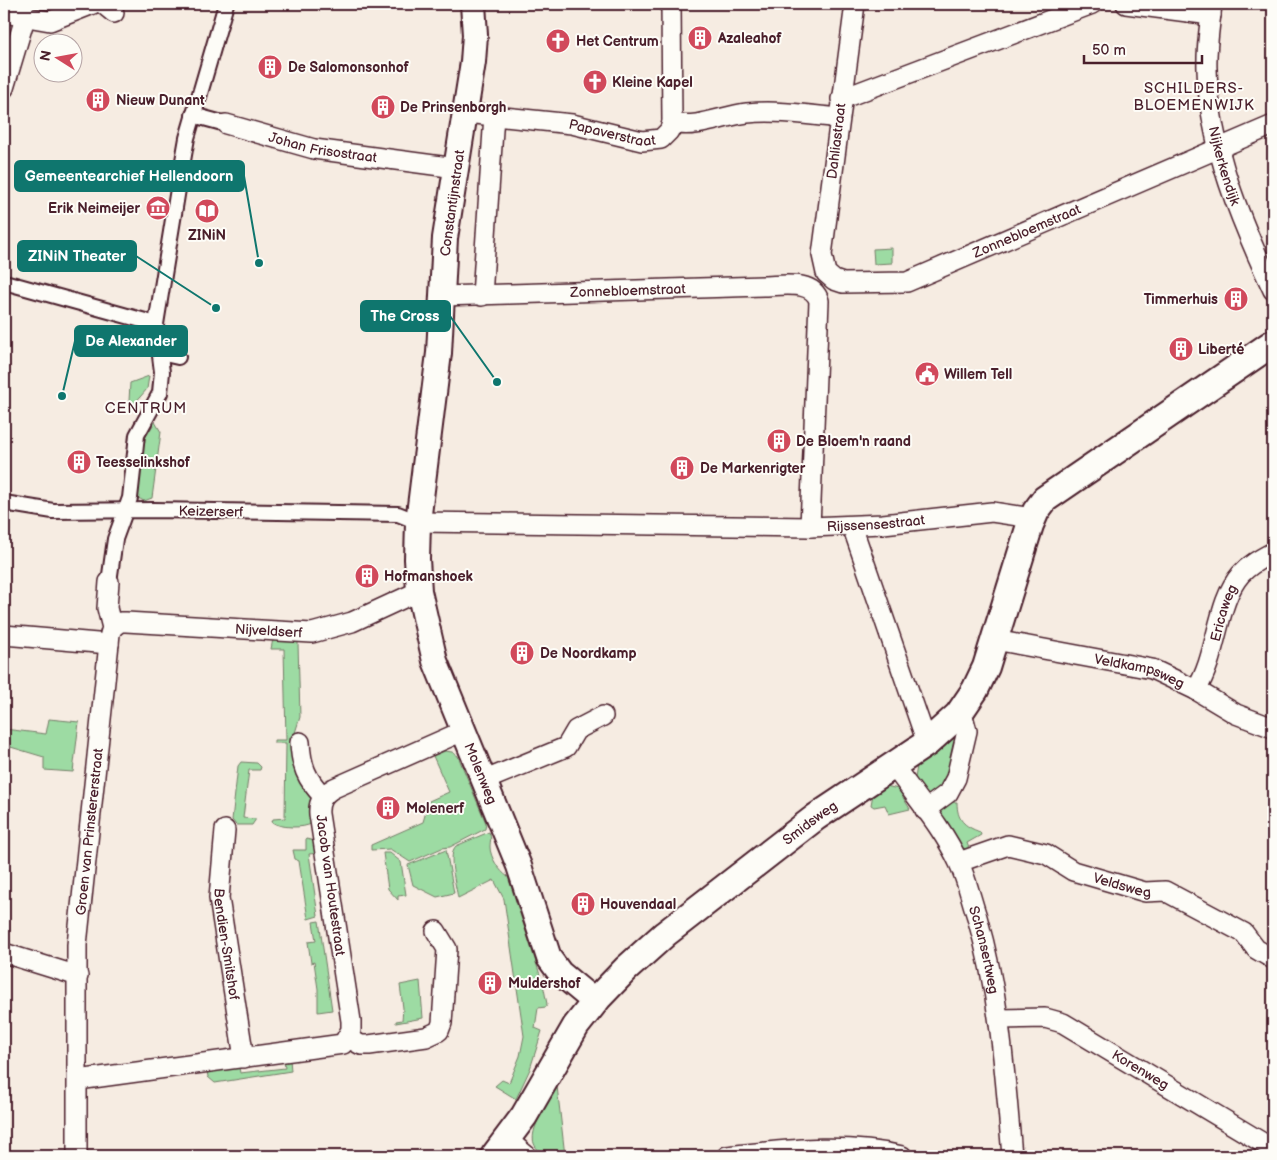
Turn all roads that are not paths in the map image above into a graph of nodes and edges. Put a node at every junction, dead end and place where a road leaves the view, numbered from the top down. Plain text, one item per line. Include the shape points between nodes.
1 (93, 4) edge
2 (226, 4) edge
3 (473, 4) edge
4 (671, 4) edge
5 (855, 4) edge
6 (1092, 4) edge
7 (1126, 4) edge
8 (1211, 9) edge
9 (23, 11) edge
10 (4, 13) edge
11 (4, 88) edge
12 (841, 99) junction
13 (465, 113) junction
14 (193, 115) junction
15 (494, 115) junction
16 (839, 118) junction
17 (672, 123) junction
18 (226, 124) joint
19 (1273, 124) edge
20 (1220, 146) junction
21 (456, 168) junction
22 (830, 277) joint
23 (4, 285) edge
24 (1273, 290) edge
25 (442, 296) junction
26 (482, 296) junction
27 (156, 324) junction
28 (1273, 343) edge
29 (160, 353) junction
30 (178, 357) dead end
31 (4, 503) edge
32 (125, 511) junction
33 (1032, 518) junction
34 (418, 522) junction
35 (852, 526) junction
36 (810, 527) junction
37 (1273, 552) edge
38 (109, 582) joint
39 (420, 591) junction
40 (4, 635) edge
41 (111, 636) junction
42 (995, 640) junction
43 (1196, 690) junction
44 (958, 715) junction
45 (603, 716) dead end
46 (1273, 728) edge
47 (463, 731) junction
48 (300, 742) dead end
49 (927, 743) junction
50 (894, 765) junction
51 (482, 781) junction
52 (323, 796) junction
53 (924, 810) junction
54 (225, 830) dead end
55 (959, 862) junction
56 (436, 931) dead end
57 (4, 953) edge
58 (1273, 959) edge
59 (78, 976) junction
60 (590, 997) junction
61 (1000, 1019) junction
62 (348, 1038) junction
63 (244, 1058) junction
64 (78, 1080) junction
65 (1273, 1149) edge
66 (509, 1151) edge
67 (853, 1152) edge
68 (77, 1156) edge
69 (727, 1156) edge
70 (902, 1156) edge
71 (1012, 1156) edge

1 - 9 street via 50,21
2 - 14 street, Groen van Prinstererstraat
3 - 13 street, Constantijnstraat via 474,47
4 - 17 street
5 - 12 street, Dahliastraat
6 - 12 street
7 - 8 street
8 - 20 street, Nijkerkendijk via 1206,67 1211,112
9 - 10 street
9 - 11 street
12 - 16 street, Dahliastraat
13 - 15 street, Papaverstraat
13 - 21 street, Constantijnstraat
14 - 18 street, Johan Frisostraat
14 - 27 street, Groen van Prinstererstraat
15 - 17 street, Papaverstraat via 572,124 642,141 661,139
15 - 26 street
16 - 17 street, Papaverstraat via 760,112 690,126
16 - 22 street, Dahliastraat via 822,254 823,266
18 - 21 street, Johan Frisostraat via 314,149
19 - 20 street, Zonnebloemstraat
20 - 22 street, Zonnebloemstraat via 907,282 844,283
20 - 24 street, Nijkerkendijk via 1242,222
21 - 25 street, Constantijnstraat via 445,238
23 - 27 street via 8,283
25 - 26 street, Zonnebloemstraat
25 - 34 street, Constantijnstraat via 439,353
26 - 36 street, Zonnebloemstraat via 763,286 802,286 817,294
27 - 29 street, Groen van Prinstererstraat
28 - 33 main road via 1045,499
29 - 30 street
29 - 32 street, Groen van Prinstererstraat via 160,393 136,435 130,498
31 - 32 street, Keizerserf via 52,511
32 - 34 street, Keizerserf via 398,514
32 - 38 street, Groen van Prinstererstraat via 115,539
33 - 35 street, Rijssensestraat via 992,512
33 - 42 main road, Smidsweg
34 - 36 street, Rijssensestraat
34 - 39 street, Molenweg
35 - 36 street, Rijssensestraat
35 - 49 street
37 - 43 street, Ericaweg via 1254,562 1236,580 1207,668
38 - 41 street, Groen van Prinstererstraat via 107,608
39 - 41 street, Nijveldserf via 352,622 312,633 126,622
39 - 47 street, Molenweg via 435,661
40 - 41 street, Nijveldserf
41 - 59 street, Groen van Prinstererstraat via 77,945
42 - 43 street, Veldkampsweg via 1145,668
42 - 44 main road, Smidsweg via 981,680
43 - 46 street, Veldkampsweg via 1236,714
44 - 49 main road, Smidsweg
44 - 53 street via 964,720 967,731 956,778 948,793
45 - 51 street via 576,730 566,747
47 - 51 street, Molenweg
47 - 52 street, Jacob van Houtestraat via 334,788
48 - 52 street via 306,776
49 - 50 main road, Smidsweg
50 - 53 street, Schansertweg
50 - 60 main road, Smidsweg via 816,817 664,934 617,960
51 - 60 street, Molenweg via 519,866 549,958 560,973
52 - 62 street, Jacob van Houtestraat via 319,814 351,1021 352,1030
53 - 55 street, Schansertweg
54 - 63 street, Bendien-Smitshof via 219,898
55 - 58 street, Veldsweg via 1008,845 1046,854 1073,871 1145,892 1165,891 1244,933 1256,949
55 - 61 street, Schansertweg via 988,958
56 - 62 street via 447,949 439,1031 426,1037 368,1046
57 - 59 street
59 - 64 street, Groen van Prinstererstraat
60 - 66 main road, Smidsweg via 564,1018 553,1038 529,1108
61 - 65 street, Korenweg via 1046,1018 1063,1024
61 - 71 street, Schansertweg
62 - 63 street via 343,1044 334,1046
63 - 64 street
64 - 68 street, Groen van Prinstererstraat
67 - 69 street via 799,1149
67 - 70 street

